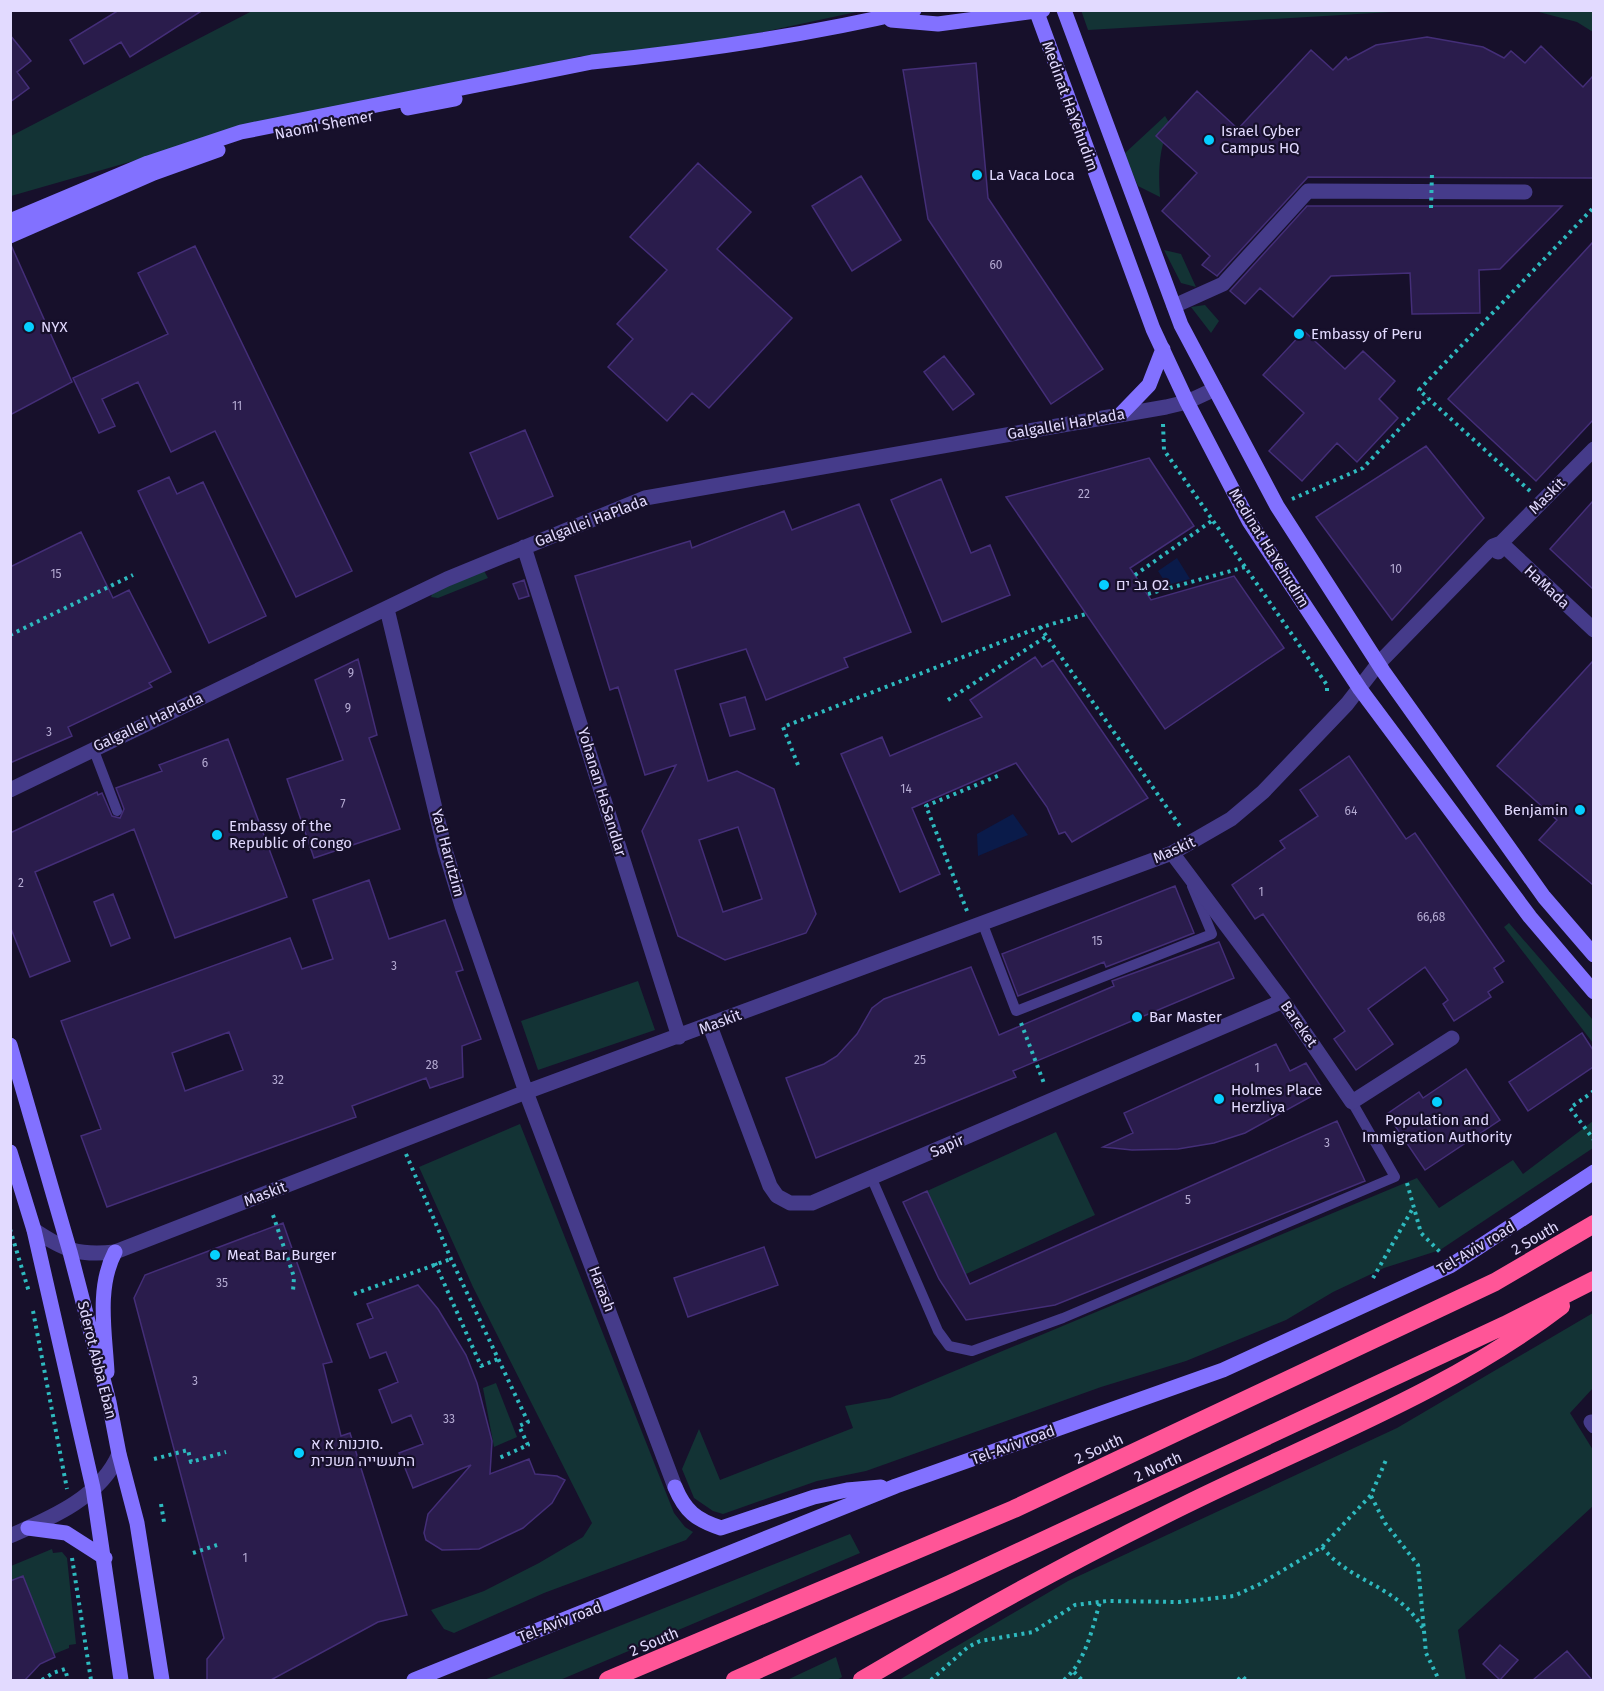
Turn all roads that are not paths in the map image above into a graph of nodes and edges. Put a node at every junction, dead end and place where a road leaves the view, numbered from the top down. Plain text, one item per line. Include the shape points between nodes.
1 (914, 10) edge
2 (1064, 10) edge
3 (1038, 11) edge
4 (1001, 17) junction
5 (876, 19) junction
6 (1046, 37) junction
7 (651, 56) junction
8 (1525, 192) dead end
9 (10, 221) edge
10 (10, 236) edge
11 (1174, 306) junction
12 (1163, 349) junction
13 (1215, 389) junction
14 (1187, 402) junction
15 (1121, 414) junction
16 (1593, 449) edge
17 (1501, 543) junction
18 (524, 547) junction
19 (387, 609) junction
20 (1593, 630) edge
21 (1380, 668) junction
22 (1360, 689) junction
23 (93, 748) junction
24 (10, 790) edge
25 (117, 811) dead end
26 (1172, 853) junction
27 (1185, 869) junction
28 (982, 922) junction
29 (1593, 955) edge
30 (1593, 992) edge
31 (1283, 1001) junction
32 (710, 1026) junction
33 (679, 1037) junction
34 (1452, 1038) dead end
35 (10, 1045) edge
36 (526, 1092) junction
37 (1353, 1102) junction
38 (10, 1152) edge
39 (1593, 1172) edge
40 (872, 1179) junction
41 (1593, 1224) edge
42 (34, 1230) junction
43 (70, 1251) junction
44 (115, 1252) junction
45 (1593, 1280) edge
46 (109, 1402) junction
47 (119, 1454) junction
48 (896, 1486) junction
49 (93, 1488) junction
50 (28, 1528) junction
51 (10, 1536) edge
52 (105, 1558) junction
53 (120, 1680) edge
54 (162, 1680) edge
55 (414, 1680) edge
56 (608, 1680) edge
57 (735, 1680) edge
58 (862, 1680) edge

1 - 5 street, Naomi Shemer
2 - 11 street, Medinat HaYehudim
3 - 4 street, Naomi Shemer
3 - 6 street, Medinat HaYehudim
4 - 5 street, Naomi Shemer via 938,24
4 - 6 street via 1023,23
5 - 7 street, Naomi Shemer
6 - 12 street, Medinat HaYehudim
7 - 9 street, Naomi Shemer via 592,62 241,132 148,163
7 - 10 street, Naomi Shemer via 247,140 154,173
8 - 11 street via 1308,191 1223,284
11 - 13 street, Medinat HaYehudim
12 - 14 street, Medinat HaYehudim
12 - 15 street via 1149,385
13 - 14 street, Galgallei HaPlada
13 - 21 street, Medinat HaYehudim via 1276,506
14 - 15 street, Galgallei HaPlada
14 - 22 street, Medinat HaYehudim via 1249,521
15 - 18 street, Galgallei HaPlada via 645,498
16 - 17 street, Maskit
17 - 20 street, HaMada
17 - 21 street, Maskit via 1493,546
18 - 19 street, Galgallei HaPlada
18 - 33 street, Yohanan HaSandlar
19 - 23 street, Galgallei HaPlada
19 - 36 street, Yad Harutzim via 445,850
21 - 22 street, Maskit
21 - 29 street, Medinat HaYehudim via 1544,897
22 - 26 street, Maskit via 1263,792 1231,819
22 - 30 street, Medinat HaYehudim via 1530,917
23 - 24 street, Galgallei HaPlada
23 - 25 lane
26 - 27 street, Bareket
26 - 28 street, Maskit
27 - 28 lane via 1212,934 1016,1011
27 - 31 street, Bareket
28 - 32 street, Maskit
31 - 37 street, Bareket
31 - 40 street, Sapir
32 - 33 street, Maskit
32 - 40 street, Sapir via 777,1196 790,1203 812,1203
33 - 36 street, Maskit
34 - 37 street
35 - 43 street, Sderot Abba Eban
36 - 44 street, Maskit
36 - 48 street, Harash via 622,1341 644,1410 682,1503 691,1515 721,1528 814,1497
37 - 40 lane via 1395,1178 1063,1318 972,1351 949,1346 938,1331
38 - 42 street, Sderot Abba Eban
39 - 48 street, Tel-Aviv road via 1450,1266 1224,1370
41 - 56 highway, 2 South via 1495,1282 1014,1509
42 - 43 street, Maskit
42 - 49 street, Sderot Abba Eban
43 - 44 street, Maskit
43 - 46 street, Sderot Abba Eban
44 - 46 street via 106,1270 104,1292
45 - 57 highway, 2 North via 1078,1524
45 - 58 highway via 1526,1333 1446,1382 1184,1506
46 - 47 street, Sderot Abba Eban
47 - 49 street
47 - 54 street, Sderot Abba Eban via 137,1523
48 - 55 street, Tel-Aviv road
49 - 50 street via 71,1507
49 - 52 street, Sderot Abba Eban
50 - 51 street
50 - 52 street via 66,1533
52 - 53 street, Sderot Abba Eban

